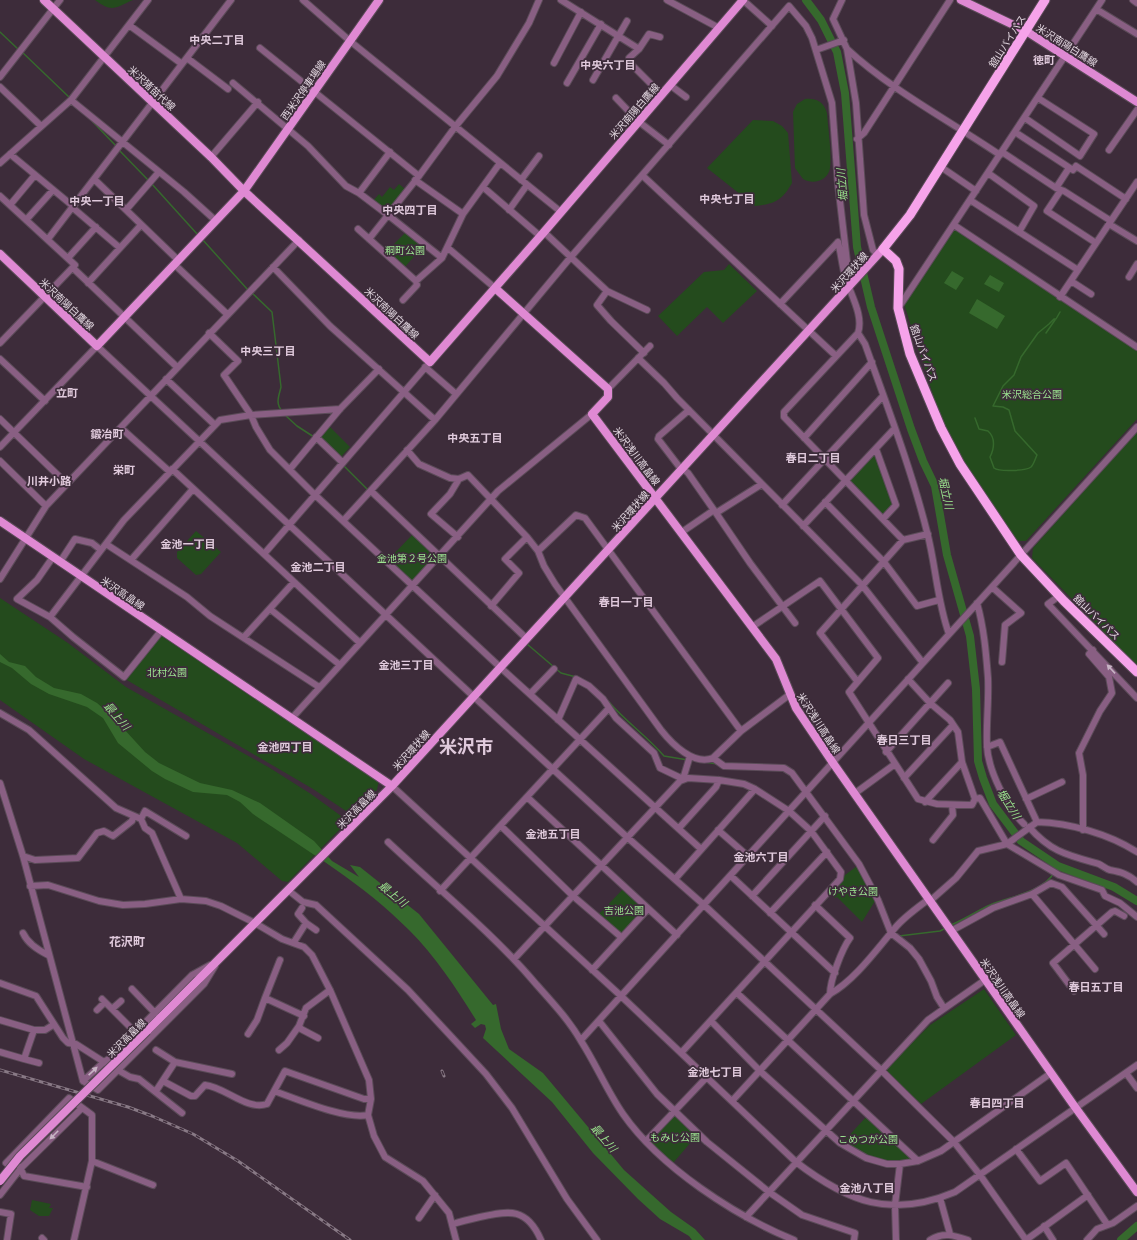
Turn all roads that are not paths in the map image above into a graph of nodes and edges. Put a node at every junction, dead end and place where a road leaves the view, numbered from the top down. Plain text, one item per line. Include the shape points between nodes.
1 (44, 0) edge
2 (60, 0) edge
3 (148, 0) edge
4 (231, 0) edge
5 (303, 0) edge
6 (379, 0) edge
7 (539, 0) edge
8 (561, 0) edge
9 (667, 0) edge
10 (743, 0) edge
11 (842, 0) edge
12 (950, 0) edge
13 (961, 0) edge
14 (1045, 0) edge
15 (1102, 0) edge
16 (1133, 0) edge
17 (1137, 3) edge
18 (54, 9) junction
19 (1096, 9) junction
20 (581, 12) junction
21 (627, 21) dead end
22 (601, 24) junction
23 (128, 25) junction
24 (772, 26) junction
25 (719, 28) junction
26 (1026, 31) junction
27 (1137, 34) edge
28 (619, 35) junction
29 (660, 37) dead end
30 (843, 40) junction
31 (350, 41) junction
32 (260, 48) dead end
33 (639, 49) junction
34 (819, 49) junction
35 (847, 49) junction
36 (1065, 56) junction
37 (104, 57) junction
38 (187, 58) junction
39 (554, 62) dead end
40 (182, 64) junction
41 (0, 77) edge
42 (593, 80) dead end
43 (234, 83) dead end
44 (567, 83) dead end
45 (670, 85) junction
46 (894, 85) junction
47 (0, 87) edge
48 (228, 89) dead end
49 (314, 92) junction
50 (662, 95) junction
51 (686, 97) dead end
52 (616, 98) dead end
53 (1038, 98) junction
54 (71, 100) junction
55 (152, 102) junction
56 (258, 102) junction
57 (1137, 102) edge
58 (1137, 110) edge
59 (1025, 118) junction
60 (638, 121) junction
61 (41, 126) junction
62 (455, 127) junction
63 (288, 128) junction
64 (964, 130) junction
65 (1015, 132) junction
66 (857, 138) junction
67 (123, 143) junction
68 (669, 145) junction
69 (1109, 150) dead end
70 (390, 152) junction
71 (10, 154) junction
72 (1001, 154) junction
73 (539, 156) dead end
74 (210, 157) junction
75 (0, 163) edge
76 (500, 163) junction
77 (941, 166) junction
78 (1069, 168) junction
79 (158, 173) junction
80 (988, 173) junction
81 (35, 175) junction
82 (643, 176) junction
83 (417, 178) junction
84 (95, 180) junction
85 (521, 180) junction
86 (1137, 182) edge
87 (527, 185) junction
88 (483, 187) junction
89 (1059, 189) junction
90 (53, 190) junction
91 (244, 191) junction
92 (976, 191) junction
93 (360, 193) junction
94 (0, 196) edge
95 (1126, 199) junction
96 (970, 200) junction
97 (10, 205) junction
98 (73, 208) junction
99 (126, 210) junction
100 (509, 210) junction
101 (561, 212) junction
102 (463, 214) junction
103 (388, 215) junction
104 (26, 220) junction
105 (215, 220) junction
106 (1110, 222) junction
107 (141, 225) junction
108 (954, 225) junction
109 (96, 227) junction
110 (358, 229) dead end
111 (1019, 232) junction
112 (542, 234) junction
113 (48, 239) junction
114 (369, 239) junction
115 (299, 240) junction
116 (1137, 241) edge
117 (1096, 243) junction
118 (120, 248) junction
119 (448, 248) junction
120 (880, 252) junction
121 (0, 254) edge
122 (68, 258) junction
123 (442, 258) junction
124 (570, 258) junction
125 (176, 262) junction
126 (1137, 264) edge
127 (273, 267) junction
128 (73, 268) junction
129 (848, 270) dead end
130 (1078, 270) junction
131 (1129, 277) dead end
132 (416, 280) junction
133 (1071, 281) junction
134 (88, 283) junction
135 (852, 283) junction
136 (495, 288) junction
137 (607, 291) junction
138 (1091, 294) dead end
139 (46, 297) junction
140 (1060, 297) junction
141 (403, 300) dead end
142 (780, 304) junction
143 (898, 308) junction
144 (647, 310) dead end
145 (227, 314) junction
146 (523, 315) junction
147 (124, 317) junction
148 (808, 330) junction
149 (209, 333) junction
150 (858, 333) junction
151 (0, 343) edge
152 (97, 346) junction
153 (650, 346) dead end
154 (1137, 347) edge
155 (644, 353) junction
156 (835, 355) junction
157 (638, 358) junction
158 (0, 360) edge
159 (872, 362) junction
160 (427, 364) junction
161 (177, 367) junction
162 (379, 369) junction
163 (166, 378) junction
164 (608, 389) junction
165 (404, 391) junction
166 (456, 394) junction
167 (150, 395) junction
168 (883, 396) junction
169 (45, 401) junction
170 (340, 409) junction
171 (689, 410) junction
172 (592, 414) junction
173 (251, 415) junction
174 (0, 419) edge
175 (435, 420) junction
176 (215, 425) junction
177 (1137, 427) edge
178 (120, 428) junction
179 (894, 429) junction
180 (14, 432) junction
181 (713, 434) junction
182 (316, 437) junction
183 (804, 438) junction
184 (199, 441) junction
185 (0, 447) edge
186 (876, 449) junction
187 (407, 450) junction
188 (824, 459) junction
189 (0, 461) edge
190 (342, 462) junction
191 (682, 468) junction
192 (290, 469) junction
193 (171, 470) junction
194 (459, 479) junction
195 (846, 480) junction
196 (67, 484) junction
197 (762, 484) junction
198 (193, 489) junction
199 (371, 492) junction
200 (314, 494) junction
201 (656, 497) junction
202 (491, 499) junction
203 (825, 502) junction
204 (782, 505) junction
205 (46, 506) junction
206 (715, 512) junction
207 (883, 518) junction
208 (0, 521) edge
209 (343, 521) junction
210 (290, 523) junction
211 (804, 526) junction
212 (682, 532) junction
213 (928, 534) junction
214 (458, 537) junction
215 (527, 537) junction
216 (25, 539) junction
217 (903, 540) junction
218 (106, 544) junction
219 (101, 550) junction
220 (608, 550) junction
221 (538, 551) junction
222 (264, 554) junction
223 (1021, 555) junction
224 (439, 557) junction
225 (56, 560) junction
226 (131, 560) junction
227 (884, 562) junction
228 (81, 577) junction
229 (0, 579) edge
230 (294, 582) junction
231 (412, 585) junction
232 (862, 585) junction
233 (992, 587) junction
234 (1059, 596) junction
235 (566, 598) junction
236 (940, 600) junction
237 (782, 605) junction
238 (975, 605) junction
239 (491, 606) junction
240 (270, 609) junction
241 (841, 609) junction
242 (386, 614) junction
243 (50, 617) junction
244 (795, 623) dead end
245 (752, 627) junction
246 (161, 631) junction
247 (949, 634) junction
248 (244, 637) junction
249 (527, 639) junction
250 (360, 643) junction
251 (1093, 650) junction
252 (1002, 662) dead end
253 (923, 663) junction
254 (340, 665) junction
255 (501, 668) junction
256 (554, 669) dead end
257 (1137, 672) edge
258 (857, 680) junction
259 (908, 680) junction
260 (948, 683) dead end
261 (319, 687) junction
262 (530, 694) junction
263 (789, 695) junction
264 (473, 696) junction
265 (1137, 698) edge
266 (930, 703) junction
267 (609, 708) junction
268 (0, 712) edge
269 (292, 718) junction
270 (558, 720) junction
271 (868, 723) junction
272 (953, 725) junction
273 (741, 731) junction
274 (580, 740) junction
275 (987, 747) junction
276 (886, 752) junction
277 (690, 756) junction
278 (713, 758) junction
279 (962, 762) junction
280 (832, 763) junction
281 (895, 764) junction
282 (553, 769) junction
283 (684, 778) junction
284 (904, 778) junction
285 (719, 780) junction
286 (1062, 782) dead end
287 (0, 783) edge
288 (392, 786) junction
289 (754, 789) junction
290 (806, 793) junction
291 (854, 794) junction
292 (526, 798) junction
293 (975, 799) junction
294 (1026, 799) junction
295 (925, 802) junction
296 (952, 804) junction
297 (656, 807) junction
298 (789, 811) junction
299 (825, 816) junction
300 (133, 817) junction
301 (140, 819) junction
302 (1037, 822) junction
303 (500, 826) junction
304 (1027, 827) junction
305 (679, 828) junction
306 (718, 830) junction
307 (811, 830) junction
308 (1084, 830) junction
309 (186, 836) dead end
310 (628, 838) junction
311 (932, 840) dead end
312 (388, 842) dead end
313 (1009, 842) junction
314 (701, 849) junction
315 (827, 852) junction
316 (1137, 852) edge
317 (23, 856) junction
318 (749, 857) junction
319 (470, 858) junction
320 (601, 866) junction
321 (731, 876) junction
322 (675, 879) junction
323 (1137, 882) edge
324 (30, 886) junction
325 (290, 888) junction
326 (440, 891) junction
327 (1032, 894) junction
328 (573, 896) junction
329 (752, 896) junction
330 (181, 899) junction
331 (929, 900) junction
332 (704, 905) junction
333 (815, 905) junction
334 (302, 908) dead end
335 (648, 909) junction
336 (770, 913) junction
337 (1124, 916) dead end
338 (1137, 917) edge
339 (256, 923) junction
340 (306, 923) junction
341 (1097, 926) junction
342 (545, 927) junction
343 (316, 930) dead end
344 (893, 931) junction
345 (791, 932) junction
346 (951, 932) junction
347 (23, 934) dead end
348 (1104, 934) dead end
349 (677, 935) junction
350 (621, 937) junction
351 (294, 942) junction
352 (1075, 944) junction
353 (48, 955) junction
354 (514, 959) junction
355 (280, 960) dead end
356 (217, 962) junction
357 (765, 962) junction
358 (1095, 969) dead end
359 (592, 970) junction
360 (835, 973) junction
361 (985, 980) junction
362 (0, 983) edge
363 (132, 989) dead end
364 (330, 990) junction
365 (1074, 991) dead end
366 (737, 993) junction
367 (830, 994) junction
368 (621, 996) junction
369 (265, 998) junction
370 (120, 1001) dead end
371 (944, 1008) junction
372 (112, 1009) junction
373 (97, 1010) dead end
374 (816, 1010) junction
375 (155, 1013) junction
376 (304, 1016) junction
377 (0, 1020) edge
378 (599, 1021) junction
379 (711, 1021) junction
380 (54, 1024) junction
381 (299, 1026) junction
382 (34, 1030) junction
383 (135, 1032) junction
384 (248, 1034) dead end
385 (318, 1038) dead end
386 (581, 1040) junction
387 (788, 1040) junction
388 (72, 1043) junction
389 (156, 1050) dead end
390 (279, 1050) dead end
391 (0, 1052) edge
392 (681, 1053) junction
393 (24, 1059) junction
394 (104, 1062) junction
395 (176, 1062) junction
396 (39, 1063) dead end
397 (1137, 1065) edge
398 (119, 1070) junction
399 (881, 1070) junction
400 (760, 1071) junction
401 (1126, 1073) junction
402 (232, 1074) dead end
403 (1051, 1074) junction
404 (706, 1078) junction
405 (83, 1081) junction
406 (164, 1081) junction
407 (1137, 1088) edge
408 (156, 1091) junction
409 (274, 1091) junction
410 (371, 1099) junction
411 (854, 1100) junction
412 (732, 1101) junction
413 (82, 1108) junction
414 (1075, 1108) junction
415 (675, 1112) junction
416 (182, 1113) dead end
417 (368, 1115) junction
418 (826, 1130) junction
419 (646, 1141) junction
420 (954, 1142) junction
421 (1016, 1149) junction
422 (918, 1160) junction
423 (92, 1161) junction
424 (3, 1162) edge
425 (796, 1162) junction
426 (900, 1164) junction
427 (21, 1168) junction
428 (980, 1175) junction
429 (0, 1181) edge
430 (153, 1185) dead end
431 (87, 1187) junction
432 (769, 1192) junction
433 (1137, 1192) edge
434 (0, 1195) edge
435 (1088, 1195) junction
436 (435, 1196) junction
437 (940, 1198) junction
438 (895, 1205) junction
439 (1137, 1206) edge
440 (0, 1212) edge
441 (746, 1216) junction
442 (419, 1218) dead end
443 (453, 1224) junction
444 (1107, 1224) junction
445 (1044, 1226) junction
446 (950, 1234) junction
447 (7, 1240) edge
448 (74, 1240) edge
449 (456, 1240) edge
450 (541, 1240) edge
451 (596, 1240) edge
452 (794, 1240) edge
453 (854, 1240) edge
454 (896, 1240) edge
455 (930, 1240) edge
456 (968, 1240) edge
457 (1026, 1240) edge
458 (1053, 1240) edge
459 (1088, 1240) edge

1 - 18 main road, 米沢猪苗代線
2 - 18 street
3 - 23 street
4 - 38 street
5 - 31 street
6 - 31 main road, 西米沢停車場線
7 - 62 street via 529,23 497,76
8 - 20 street
9 - 25 street
10 - 24 street
10 - 25 main road, 米沢南陽白鷹線
11 - 30 street via 833,20
12 - 46 street
13 - 26 main road, 米沢南陽白鷹線
14 - 26 highway, 舘山バイパス
15 - 19 street
16 - 17 street
18 - 37 main road, 米沢猪苗代線
18 - 41 street
19 - 27 street
19 - 36 street
20 - 22 street
20 - 39 street
21 - 28 street
22 - 28 street
22 - 44 street
23 - 37 street
23 - 40 street
24 - 34 street via 789,6 806,26
24 - 68 street
25 - 45 main road, 米沢南陽白鷹線
26 - 36 main road, 米沢南陽白鷹線
26 - 64 highway, 舘山バイパス
28 - 33 street
28 - 42 street
29 - 33 street via 649,34
30 - 34 street
30 - 35 street
31 - 49 main road, 西米沢停車場線
31 - 62 street
32 - 49 street
33 - 50 street via 629,58 629,62
34 - 129 street via 832,103
35 - 46 street
35 - 66 street via 856,103
36 - 53 street
36 - 57 main road, 米沢南陽白鷹線
37 - 54 street
37 - 55 main road, 米沢猪苗代線
38 - 40 street
38 - 48 street
40 - 55 street
43 - 56 street
45 - 50 main road, 米沢南陽白鷹線
45 - 51 street
46 - 64 street
46 - 66 street via 864,133
47 - 61 street
49 - 63 main road, 西米沢停車場線
49 - 70 street
50 - 60 main road, 米沢南陽白鷹線
52 - 60 street
53 - 59 street
53 - 59 street via 1094,134 1080,156
54 - 61 street
54 - 67 street
55 - 67 street
55 - 74 main road, 米沢猪苗代線
56 - 63 street
56 - 74 street
58 - 69 street
59 - 65 street
60 - 68 street
60 - 101 main road, 米沢南陽白鷹線
61 - 71 street
62 - 76 street
62 - 83 street
63 - 91 main road, 西米沢停車場線
63 - 93 street via 346,186
64 - 72 street
64 - 77 highway, 舘山バイパス
65 - 72 street
65 - 78 street
66 - 120 street via 866,224 873,250
67 - 79 street
67 - 84 street
68 - 82 street
70 - 83 street
70 - 93 street
71 - 75 street
71 - 81 street
72 - 80 street
72 - 89 street
73 - 85 street
74 - 91 main road, 米沢猪苗代線
76 - 85 street
76 - 88 street
77 - 92 street
77 - 120 highway, 舘山バイパス via 910,215
78 - 89 street
78 - 95 street via 1073,170 1076,166
79 - 99 street
79 - 105 street
80 - 92 street
80 - 111 street via 1034,206
81 - 90 street
81 - 97 street
82 - 124 street
82 - 142 street
83 - 102 street
83 - 103 street
84 - 98 street
84 - 99 street
85 - 87 street
86 - 95 street
87 - 100 street
87 - 101 street
88 - 100 street
88 - 102 street
89 - 106 street
89 - 117 street via 1047,211
90 - 98 street
90 - 104 street
91 - 105 main road
91 - 115 main road, 米沢南陽白鷹線
92 - 96 street
93 - 103 street
94 - 97 street
95 - 106 street
96 - 108 street
96 - 111 street
97 - 104 street
98 - 109 street
98 - 113 street
99 - 107 street
100 - 112 street
101 - 112 main road, 米沢南陽白鷹線
102 - 119 street
103 - 114 street
103 - 123 street
104 - 113 street
105 - 125 main road
106 - 116 street
106 - 117 street
107 - 118 street
107 - 125 street
108 - 140 street
108 - 143 street
109 - 118 street
109 - 122 street
110 - 114 street
111 - 130 street
112 - 124 street
112 - 136 main road, 米沢南陽白鷹線
113 - 122 street
114 - 132 street
115 - 127 street
115 - 160 main road, 米沢南陽白鷹線
117 - 130 street
118 - 134 street
119 - 123 street
119 - 136 street
120 - 135 main road, 米沢環状線
120 - 143 highway, 舘山バイパス via 896,261 899,269
121 - 139 main road, 米沢南陽白鷹線
122 - 128 street via 75,265
123 - 132 street
124 - 137 street
124 - 146 street
125 - 145 street
125 - 147 main road
126 - 131 street
127 - 145 street
127 - 162 street via 330,326
128 - 134 street
128 - 139 street
130 - 133 street
132 - 141 street via 417,285
133 - 138 street
133 - 140 street
134 - 147 street
135 - 142 street via 846,277 838,242
135 - 148 main road, 米沢環状線
135 - 150 street via 860,325
136 - 146 main road
136 - 160 main road, 米沢南陽白鷹線
137 - 144 street
137 - 155 street via 598,305
139 - 151 street
139 - 152 main road, 米沢南陽白鷹線
140 - 154 street
142 - 148 street
143 - 223 highway, 舘山バイパス via 910,354 941,428 960,464
145 - 149 street
146 - 164 main road
146 - 166 street
147 - 152 main road
147 - 161 street
148 - 156 street
148 - 181 main road, 米沢環状線
149 - 161 street
149 - 173 street via 238,360 224,375
150 - 156 street
150 - 159 street
152 - 167 street
152 - 169 street
153 - 155 street
155 - 157 street
156 - 183 street via 784,412 784,417
157 - 164 street
157 - 171 street
158 - 169 street
159 - 168 street
159 - 183 street
160 - 165 street
160 - 166 street
161 - 163 street
162 - 165 street
162 - 170 street
163 - 167 street
163 - 176 street
164 - 172 main road via 608,397
165 - 175 street
165 - 190 street
166 - 175 street
167 - 178 street
167 - 184 street
168 - 179 street
168 - 188 street
169 - 180 street
170 - 173 street
170 - 182 street
171 - 181 street
171 - 191 street via 658,439
172 - 201 main road, 米沢浅川高畠線
172 - 202 street
173 - 176 street via 224,418
173 - 192 street via 270,450
174 - 180 street
175 - 187 street
176 - 184 street
177 - 223 street
178 - 193 street
178 - 196 street
179 - 186 street
179 - 213 street
180 - 185 street
180 - 196 street
181 - 191 main road, 米沢環状線
181 - 197 street
182 - 190 street
182 - 192 street
183 - 188 street
184 - 193 street
184 - 210 street
186 - 195 street
186 - 207 street via 896,505
187 - 194 street via 425,468
187 - 199 street
188 - 195 street
188 - 204 street
189 - 205 street
190 - 200 street
191 - 201 main road, 米沢環状線
191 - 206 street
192 - 200 street
193 - 198 street
193 - 218 street via 124,520
194 - 202 street via 468,475
194 - 214 street via 450,494 431,514
195 - 203 street
195 - 207 street
196 - 205 street
197 - 204 street
197 - 206 street
198 - 222 street
198 - 226 street
199 - 209 street
199 - 224 street
200 - 209 street
200 - 210 street
201 - 212 main road, 米沢浅川高畠線
201 - 220 main road, 米沢環状線
202 - 214 street
202 - 215 street
203 - 211 street
203 - 227 street
204 - 211 street
205 - 216 street
206 - 212 street
206 - 237 street
207 - 217 street
208 - 216 main road, 米沢高畠線
209 - 231 street
210 - 222 street
210 - 242 street
211 - 232 street
212 - 245 main road, 米沢浅川高畠線
213 - 217 street
213 - 236 street
214 - 224 street
215 - 221 street
215 - 239 street via 505,560 519,573
216 - 225 main road, 米沢高畠線
216 - 229 street
217 - 227 street
218 - 219 street
218 - 226 street
219 - 225 street via 92,543 75,539
219 - 228 street
220 - 221 street via 585,518 576,516
220 - 235 main road, 米沢環状線
220 - 273 street
221 - 235 street via 544,566
222 - 230 street
223 - 233 street
223 - 234 highway, 舘山バイパス
224 - 231 street
224 - 239 street
225 - 228 main road, 米沢高畠線
225 - 243 street via 17,599
226 - 248 street
227 - 232 street
227 - 236 street via 917,606
228 - 243 street
228 - 246 main road, 米沢高畠線
230 - 240 street
230 - 250 street
231 - 242 street
231 - 255 street
232 - 241 street
232 - 253 street
233 - 238 street
233 - 252 street via 1021,613 1005,625
234 - 251 street via 1048,604
234 - 257 highway, 舘山バイパス
235 - 249 main road, 米沢環状線
235 - 277 street via 662,730 680,751
236 - 247 street
237 - 241 street via 820,581
237 - 244 street
237 - 245 street
238 - 247 street
238 - 275 street via 986,644
239 - 249 street
240 - 248 street
240 - 254 street
241 - 258 street via 820,633
241 - 258 street via 878,658
242 - 250 street
242 - 264 street
243 - 246 street via 124,677
245 - 263 main road, 米沢浅川高畠線 via 776,659
246 - 269 main road, 米沢高畠線
247 - 253 street
248 - 261 street
249 - 255 main road, 米沢環状線
250 - 254 street
265 -> 251 street
251 - 308 street via 1090,654 1109,677 1112,693 1079,753 1083,775
253 - 259 street
254 - 261 street
255 - 262 street
255 - 264 main road, 米沢環状線
256 - 262 street
258 - 271 street via 849,692
259 - 266 street
259 - 271 street
260 - 266 street
261 - 269 street
262 - 270 street
263 - 273 street
263 - 280 main road, 米沢浅川高畠線
264 - 282 street
264 - 288 main road, 米沢環状線
266 - 272 street
266 - 276 street
267 - 270 street via 589,686 576,680
267 - 274 street
267 - 283 street via 616,718 654,753 660,768
268 - 300 street via 29,730 116,808
269 - 288 main road, 米沢高畠線
270 - 274 street
271 - 276 street
271 - 280 street
272 - 279 street via 958,732
272 - 284 street
273 - 278 street
274 - 282 street
274 - 297 street
275 - 294 street via 1000,742
275 - 304 street via 992,768 1005,798 1016,817
276 - 281 street
277 - 278 street via 709,760
277 - 283 street
278 - 290 street via 724,766 784,768 792,773
279 - 293 street
279 - 295 street
280 - 290 street
280 - 291 main road, 米沢浅川高畠線
281 - 284 street
281 - 291 street
282 - 292 street
282 - 310 street
283 - 285 street
283 - 297 street
284 - 295 street via 918,799
285 - 289 street via 744,784
285 - 305 street via 716,787
286 - 294 street
287 - 317 street
288 - 319 street
288 - 325 main road, 米沢高畠線
289 - 298 street
289 - 306 street
290 - 298 street
290 - 299 street
291 - 331 main road, 米沢浅川高畠線
292 - 303 street
292 - 320 street
293 - 296 street via 972,805
293 - 313 street via 980,798
294 - 302 street
295 - 296 street
296 - 311 street via 952,815
297 - 305 street
297 - 310 street
298 - 307 street
298 - 318 street
299 - 307 street
299 - 344 street via 859,864
300 - 301 street
300 - 317 street via 132,821 113,836 97,832 78,858 35,860
301 - 309 street via 145,811
301 - 330 street via 145,828 152,833
302 - 304 street
302 - 308 street
303 - 319 street
303 - 328 street
304 - 313 street
304 - 323 street via 1050,847 1065,855 1101,865 1108,870 1122,872
305 - 314 street
306 - 314 street
306 - 318 street
307 - 315 street
307 - 329 street
308 - 316 street via 1126,845
310 - 320 street
310 - 322 street
312 - 326 street
313 - 331 street via 978,851 956,878
313 - 338 street via 1059,875 1102,890 1105,896 1120,903
314 - 322 street
315 - 333 street via 841,872 840,879
315 - 336 street
317 - 324 street
318 - 321 street
319 - 326 street
319 - 342 street
320 - 328 street
320 - 335 street
321 - 329 street
321 - 332 street
322 - 332 street
324 - 330 street via 48,885 99,902 123,905
324 - 353 street
325 - 339 main road, 米沢高畠線
325 - 451 street via 303,902 316,905 408,990 486,1074 512,1108 567,1199
326 - 354 street
327 - 341 street via 1051,883 1062,887
327 - 346 street via 992,908
327 - 352 street
328 - 342 street
328 - 350 street
329 - 336 street
330 - 339 street via 206,901
331 - 344 street
331 - 346 main road, 米沢浅川高畠線
332 - 349 street
332 - 357 street
333 - 345 street
333 - 360 street via 850,938 841,951
334 - 340 street via 298,914
335 - 349 street
335 - 350 street
336 - 345 street
337 - 341 street via 1112,912
339 - 351 street via 282,939
339 - 356 main road, 米沢高畠線
340 - 343 street
340 - 351 street
341 - 348 street
341 - 352 street
342 - 354 street
342 - 359 street
344 - 367 street via 842,987
344 - 371 street via 918,959
345 - 357 street
345 - 360 street
346 - 361 main road, 米沢浅川高畠線
347 - 353 street
349 - 368 street
350 - 359 street
351 - 364 street via 312,955
352 - 358 street
352 - 365 street via 1053,963
353 - 388 street
354 - 386 street via 536,982
355 - 369 street
356 - 375 street via 192,975
356 - 398 street via 204,984
356 - 429 main road, 米沢高畠線, bridge via 20,1156
357 - 366 street
357 - 374 street
359 - 368 street
360 - 367 street
361 - 371 street
361 - 403 main road, 米沢浅川高畠線
362 - 380 street via 36,996
363 - 375 street
364 - 376 street via 306,1008
364 - 410 street via 368,1080
366 - 379 street
366 - 387 street
367 - 374 street
368 - 378 street
368 - 392 street
369 - 376 street
369 - 384 street via 257,1020
370 - 372 street
371 - 399 street via 928,1020
372 - 373 street via 103,1000
372 - 383 street
374 - 387 street
374 - 399 street
375 - 383 street
376 - 381 street
377 - 382 street
378 - 386 street
378 - 415 street via 657,1094
379 - 392 street
379 - 400 street
380 - 382 street via 45,1030
380 - 388 street via 63,1038
381 - 385 street
381 - 390 street
382 - 393 street
383 - 394 street
386 - 419 street via 622,1113
387 - 400 street
387 - 411 street
388 - 394 street
388 - 405 street
389 - 395 street
391 - 393 street
392 - 404 street
393 - 396 street
394 - 398 street
405 -> 394 street
395 - 402 street
395 - 406 street
397 - 401 street
398 - 405 street via 98,1090
398 - 408 street via 139,1079
399 - 411 street
399 - 420 street
400 - 412 street
400 - 418 street
401 - 407 street
401 - 414 street
403 - 414 main road, 米沢浅川高畠線
403 - 420 street
404 - 412 street
404 - 415 street
406 - 408 street
406 - 409 street via 191,1096 195,1096 206,1085 214,1086 243,1102 263,1106 267,1104
408 - 416 street
409 - 410 street via 285,1071 364,1099
409 - 417 street via 356,1116
410 - 417 street
411 - 418 street
411 - 422 street
412 - 425 street
413 - 423 street via 92,1114
413 - 424 street via 69,1098
413 -> 427 street
414 - 421 street
414 - 433 main road, 米沢浅川高畠線
415 - 419 street
415 - 432 street via 707,1142
417 - 436 street via 374,1136 385,1157 423,1181
418 - 425 street
418 - 426 street via 840,1143 866,1158 887,1164
419 - 441 street via 670,1164
420 - 422 street via 931,1156
420 - 428 street
421 - 428 street
421 - 435 street via 1040,1181 1066,1164
422 - 426 street
423 - 430 street
423 - 431 street
424 - 427 street
425 - 432 street
425 - 438 street via 822,1182 844,1193 870,1202
426 - 438 street
427 - 431 street via 24,1176
427 - 434 street
428 - 437 street via 966,1186
428 - 457 street
431 - 448 street
432 - 441 street
432 - 453 street via 802,1215 855,1233
435 - 444 street
435 - 445 street
436 - 442 street
436 - 443 street via 449,1213
437 - 438 street
437 - 446 street
438 - 454 street
439 - 444 street via 1113,1223
440 - 447 street via 11,1214
441 - 452 street
443 - 449 street
443 - 450 street via 504,1212 527,1219
444 - 459 street via 1097,1228
445 - 457 street
445 - 458 street
446 - 455 street via 939,1235
446 - 456 street

